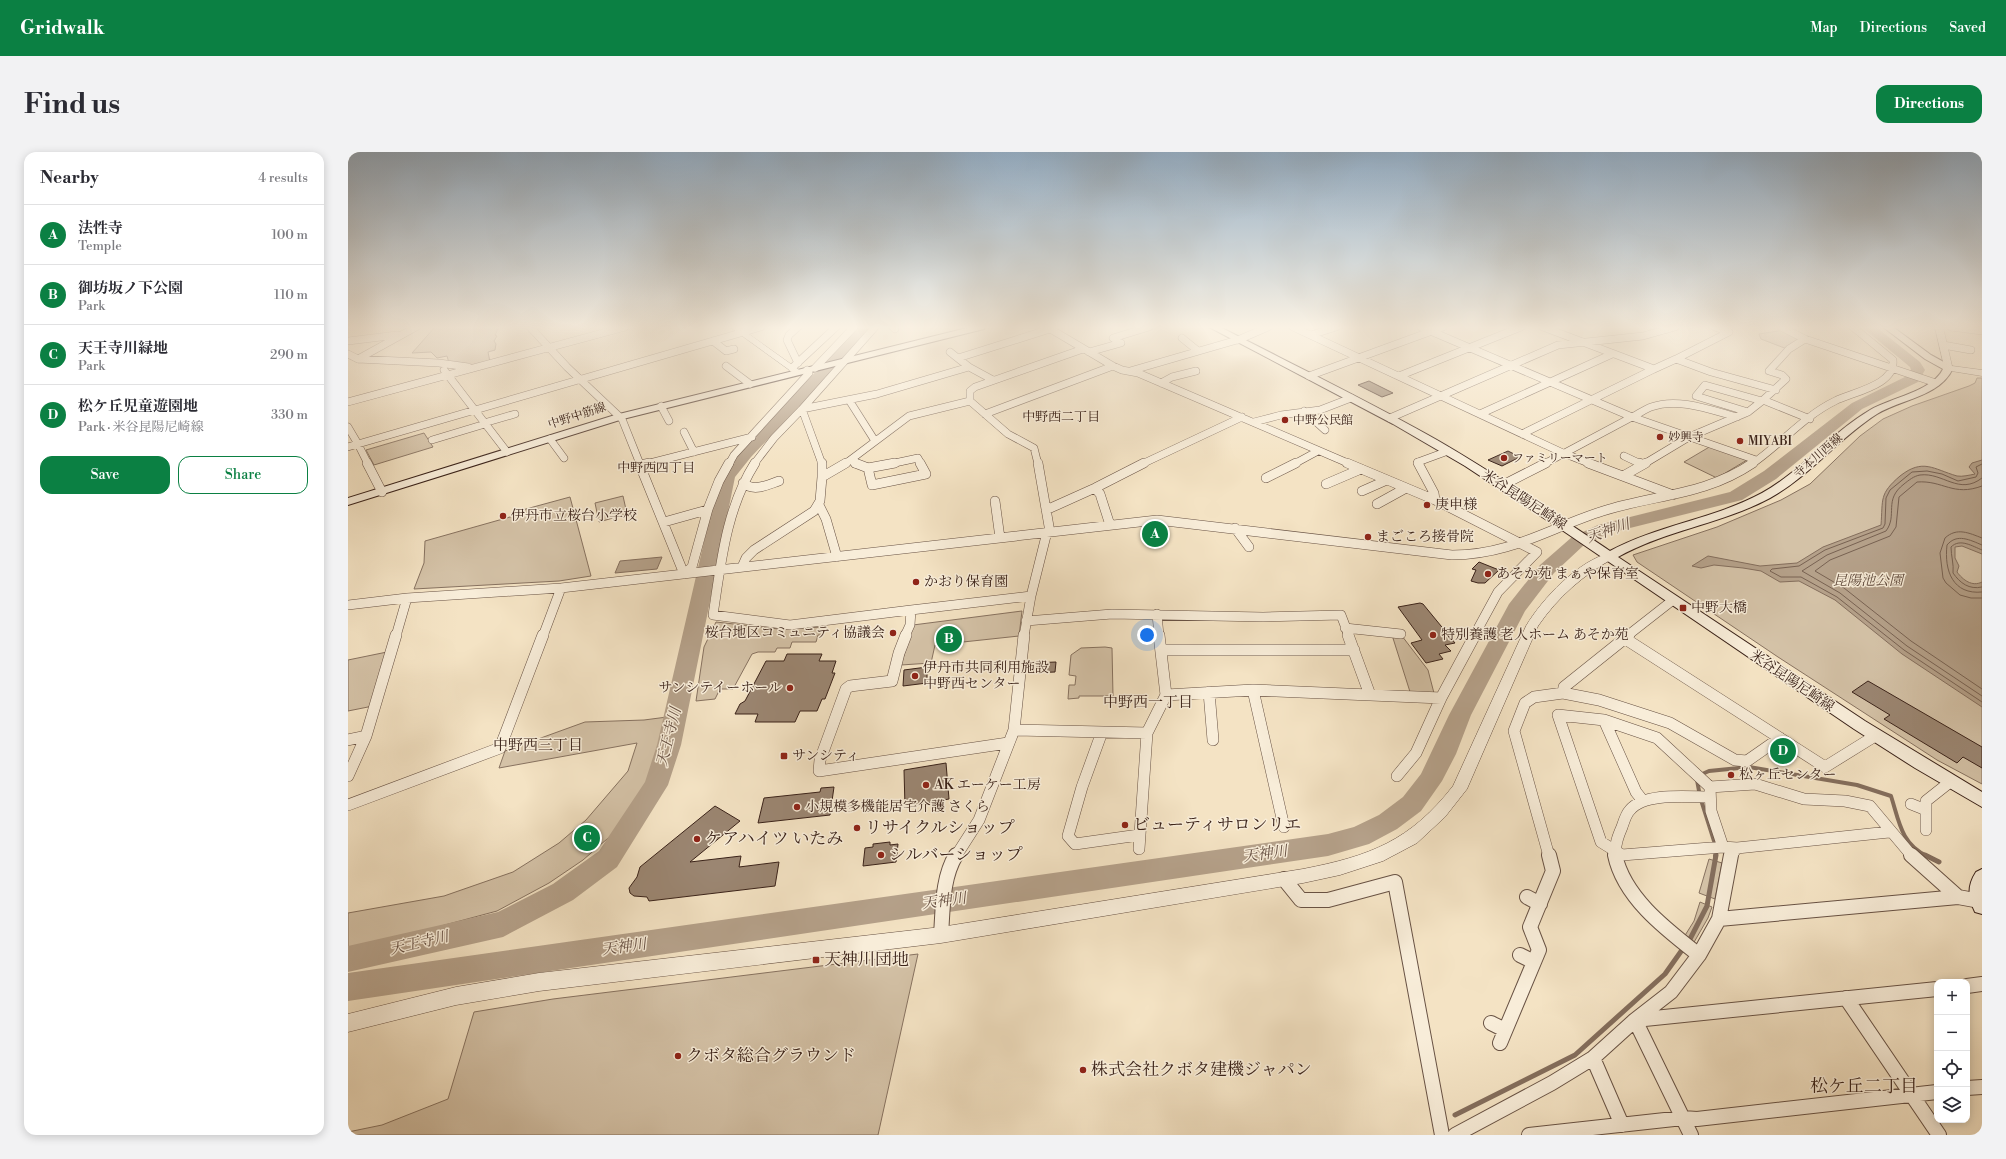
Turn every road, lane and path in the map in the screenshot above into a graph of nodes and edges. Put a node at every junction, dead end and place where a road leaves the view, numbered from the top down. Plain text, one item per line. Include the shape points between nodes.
1 (455, 373) edge
2 (574, 373) edge
3 (605, 373) edge
4 (733, 373) edge
5 (788, 373) edge
6 (809, 373) edge
7 (833, 373) edge
8 (950, 373) edge
9 (980, 373) edge
10 (1016, 373) edge
11 (1095, 373) edge
12 (1137, 373) edge
13 (1189, 373) edge
14 (1303, 373) edge
15 (1317, 373) edge
16 (1392, 373) edge
17 (1407, 373) edge
18 (1494, 373) edge
19 (1527, 373) edge
20 (1570, 373) edge
21 (1646, 373) edge
22 (1715, 373) edge
23 (1775, 373) edge
24 (1892, 373) edge
25 (1904, 373) edge
26 (1946, 373) edge
27 (448, 375) junction
28 (1309, 376) junction
29 (1399, 376) junction
30 (581, 380) junction
31 (993, 380) junction
32 (1549, 382) junction
33 (1931, 382) junction
34 (1161, 383) junction
35 (750, 384) junction
36 (1776, 390) junction
37 (1441, 396) junction
38 (1351, 398) junction
39 (849, 400) junction
40 (1592, 400) junction
41 (970, 401) junction
42 (1762, 401) junction
43 (348, 402) edge
44 (661, 406) junction
45 (802, 409) junction
46 (475, 410) junction
47 (1304, 412) junction
48 (1748, 412) junction
49 (515, 414) dead end
50 (985, 414) junction
51 (1480, 414) junction
52 (619, 417) junction
53 (1242, 417) junction
54 (1632, 417) junction
55 (1736, 417) junction
56 (1390, 418) junction
57 (1810, 419) junction
58 (669, 421) dead end
59 (1254, 422) junction
60 (484, 423) junction
61 (348, 427) edge
62 (1325, 430) dead end
63 (684, 432) dead end
64 (1522, 434) junction
65 (752, 437) junction
66 (1689, 437) junction
67 (550, 439) junction
68 (432, 440) dead end
69 (875, 441) junction
70 (358, 444) junction
71 (348, 447) edge
72 (1448, 451) junction
73 (507, 452) junction
74 (694, 452) junction
75 (1318, 452) junction
76 (1563, 453) junction
77 (1349, 455) dead end
78 (1624, 456) dead end
79 (564, 458) dead end
80 (854, 458) junction
81 (1336, 459) junction
82 (1756, 460) junction
83 (1642, 464) junction
84 (640, 465) junction
85 (868, 468) junction
86 (1361, 469) junction
87 (1623, 476) junction
88 (822, 477) junction
89 (1266, 478) dead end
90 (1387, 480) junction
91 (778, 481) dead end
92 (744, 483) junction
93 (1326, 484) dead end
94 (1503, 485) junction
95 (1095, 488) junction
96 (1406, 488) junction
97 (1362, 491) dead end
98 (382, 492) junction
99 (1673, 495) junction
100 (1435, 500) junction
101 (348, 502) edge
102 (1377, 504) dead end
103 (819, 505) junction
104 (998, 506) dead end
105 (707, 510) junction
106 (1046, 510) junction
107 (664, 522) junction
108 (1110, 525) junction
109 (1235, 528) junction
110 (1568, 529) junction
111 (1049, 532) junction
112 (1000, 538) junction
113 (1519, 544) junction
114 (1249, 547) dead end
115 (1604, 552) junction
116 (837, 557) junction
117 (742, 568) junction
118 (719, 570) junction
119 (684, 574) junction
120 (561, 588) junction
121 (1031, 596) junction
122 (407, 598) junction
123 (1673, 600) junction
124 (348, 605) edge
125 (911, 610) junction
126 (1157, 614) junction
127 (1026, 621) junction
128 (1345, 628) junction
129 (1401, 634) dead end
130 (1624, 638) junction
131 (1161, 650) junction
132 (1354, 650) junction
133 (1253, 690) junction
134 (1209, 692) junction
135 (1563, 693) junction
136 (1166, 695) junction
137 (1370, 696) junction
138 (1441, 698) junction
139 (1604, 720) junction
140 (1014, 730) junction
141 (1102, 732) junction
142 (1147, 733) junction
143 (366, 736) junction
144 (1875, 736) junction
145 (1780, 738) junction
146 (348, 740) edge
147 (1213, 740) dead end
148 (1008, 743) junction
149 (348, 776) edge
150 (1397, 776) dead end
151 (1950, 782) junction
152 (1710, 792) junction
153 (1982, 800) edge
154 (1643, 801) junction
155 (1911, 804) dead end
156 (348, 806) edge
157 (1926, 810) junction
158 (1284, 827) dead end
159 (1926, 830) dead end
160 (1889, 832) junction
161 (1139, 835) junction
162 (1730, 847) junction
163 (1139, 849) dead end
164 (1614, 852) junction
165 (1982, 877) edge
166 (1284, 879) junction
167 (1958, 897) junction
168 (1527, 898) dead end
169 (1540, 904) junction
170 (1981, 904) edge
171 (1720, 919) junction
172 (941, 928) junction
173 (1520, 955) dead end
174 (1699, 955) junction
175 (1534, 962) junction
176 (1982, 984) edge
177 (1970, 986) edge
178 (1934, 989) edge
179 (1846, 998) junction
180 (1635, 1020) junction
181 (348, 1023) edge
182 (1491, 1023) dead end
183 (1593, 1058) junction
184 (1982, 1087) edge
185 (1970, 1088) edge
186 (1934, 1092) edge
187 (1912, 1094) junction
188 (1683, 1118) junction
189 (1622, 1125) junction
190 (1442, 1135) edge
191 (1455, 1135) edge
192 (1529, 1135) edge
193 (1691, 1135) edge
194 (1939, 1135) edge

1 - 27 street
2 - 30 street
3 - 30 street
4 - 35 street
5 - 35 main road, 中野中筋線
6 - 65 street
7 - 45 street
8 - 39 street
9 - 31 street
10 - 31 street
11 - 50 street
12 - 34 street
13 - 34 street
14 - 28 main road, 米谷昆陽尼崎線
15 - 28 street
16 - 29 street
17 - 29 street
18 - 37 street
19 - 32 street
20 - 32 street
21 - 40 street
22 - 36 street
23 - 36 street via 1786,379
24 - 57 street via 1880,382 1834,401
25 - 33 street
26 - 33 main road, 寺本川西線 via 1945,377
27 - 43 street
27 - 46 street
28 - 38 main road, 米谷昆陽尼崎線
29 - 37 street
30 - 46 street
30 - 52 street
31 - 41 street via 971,389
32 - 40 street
32 - 51 street
33 - 115 main road, 寺本川西線 via 1864,418 1790,480 1764,497
34 - 53 street
35 - 44 main road, 中野中筋線
36 - 42 street
37 - 51 street
37 - 56 street
38 - 47 street via 1320,410
38 - 56 main road, 米谷昆陽尼崎線
39 - 45 street
39 - 69 street
40 - 54 street
40 - 64 street
41 - 50 street
41 - 69 street via 920,412
42 - 48 street
42 - 48 street via 1705,385 1696,396
42 - 57 street
44 - 52 main road, 中野中筋線
44 - 58 street
45 - 88 street via 823,465 820,474
45 - 92 street via 764,451 750,469
46 - 60 street
46 - 70 street
47 - 59 street
47 - 62 street
48 - 55 street
49 - 60 street
50 - 106 street via 1008,434 1034,448
51 - 64 street
52 - 67 main road, 中野中筋線
52 - 84 street
53 - 59 street
53 - 95 street via 1162,453
54 - 55 street via 1652,406 1670,404 1700,407
54 - 66 street
54 - 76 street
55 - 66 street
56 - 72 main road, 米谷昆陽尼崎線
57 - 82 street
59 - 75 street
60 - 68 street
60 - 73 street
61 - 70 street
63 - 74 street
64 - 76 street
65 - 74 street
65 - 105 street via 727,466
66 - 82 street
66 - 83 street
67 - 73 main road, 中野中筋線
67 - 79 street
69 - 80 street
70 - 71 street
70 - 98 street
72 - 94 main road, 米谷昆陽尼崎線
72 - 100 street via 1418,462
73 - 98 main road, 中野中筋線
74 - 84 street
75 - 81 street
75 - 89 street
76 - 87 street
76 - 94 street
77 - 81 street
78 - 83 street
80 - 85 street via 855,464
80 - 88 street
81 - 86 street
82 - 99 street via 1714,484
83 - 87 street
84 - 107 street
85 - 85 street via 918,458 926,474 872,485
86 - 90 street
86 - 93 street
87 - 99 street
88 - 103 street
90 - 96 street
90 - 97 street
91 - 92 street via 752,489
92 - 118 street via 728,529
94 - 110 main road, 米谷昆陽尼崎線
95 - 106 street
95 - 108 street via 1100,494
96 - 100 street
96 - 102 street
98 - 101 main road, 中野中筋線
99 - 110 street via 1603,511
100 - 113 street
103 - 116 street via 826,519
103 - 117 street via 802,521 761,545 748,556
104 - 112 street
105 - 107 street
105 - 119 street via 692,567
106 - 111 street
107 - 119 street
108 - 109 street via 1172,521
108 - 111 street
109 - 113 street via 1464,556 1486,554
109 - 114 street
110 - 113 street
110 - 115 main road, 米谷昆陽尼崎線
111 - 112 street
111 - 121 street
112 - 116 street
113 - 138 street via 1537,552 1498,592
115 - 123 main road, 米谷昆陽尼崎線
115 - 166 street via 1553,597 1538,616 1459,789 1426,826 1391,849 1355,864
116 - 117 street
117 - 118 street
118 - 119 street
118 - 125 street via 714,616 790,625
119 - 120 street
120 - 122 street
120 - 156 street via 500,748
121 - 125 street
121 - 127 street
122 - 124 street
122 - 143 street
123 - 130 street
123 - 144 main road, 米谷昆陽尼崎線
125 - 148 street via 910,624 892,681 850,686 846,690 818,771
126 - 127 street via 1112,614
126 - 128 street via 1263,617 1341,615
126 - 131 street
127 - 140 street
128 - 129 street
128 - 132 street
130 - 135 street via 1564,687
130 - 145 street
131 - 132 street
131 - 136 street
132 - 137 street
133 - 134 street
133 - 137 street
133 - 158 street
134 - 136 street
134 - 147 street
135 - 145 street via 1599,700 1652,716 1670,723 1736,760 1746,761
135 - 169 street via 1534,697 1525,703 1514,731 1553,871
136 - 142 street
137 - 138 street
138 - 150 street via 1416,753
139 - 152 street via 1657,738
139 - 154 street via 1636,792
139 - 164 street via 1558,715 1601,842
140 - 141 street
140 - 148 street
141 - 142 street
141 - 161 street via 1068,836 1075,844
142 - 161 street
143 - 146 street
143 - 149 street
144 - 145 street via 1825,767
144 - 151 main road, 米谷昆陽尼崎線
148 - 172 street via 979,820 950,865
151 - 153 main road, 米谷昆陽尼崎線
151 - 157 street via 1926,801
152 - 154 street
152 - 160 street via 1755,784 1804,799 1866,804
152 - 162 street via 1710,811
154 - 164 street via 1634,804 1629,810
155 - 157 street
157 - 159 street
160 - 162 street
160 - 167 street via 1925,869 1951,888
161 - 163 street
162 - 164 street via 1622,855
162 - 171 street via 1731,855
164 - 174 street via 1625,881 1646,908 1680,941
165 - 170 main road via 1978,884
166 - 172 street
166 - 190 street via 1301,900 1328,900 1395,882
167 - 170 street
167 - 171 street
168 - 169 street
169 - 175 street via 1530,928 1539,950
171 - 174 street
172 - 181 street via 539,982 456,996
173 - 175 street
174 - 180 street via 1671,992
175 - 182 street via 1502,1037
176 - 177 street
178 - 179 street
179 - 180 street
179 - 187 street
180 - 183 street
180 - 188 street
183 - 189 street
183 - 191 street
184 - 185 street
186 - 187 street
187 - 188 street via 1697,1119
187 - 194 street
188 - 189 street
188 - 193 street
189 - 192 street

